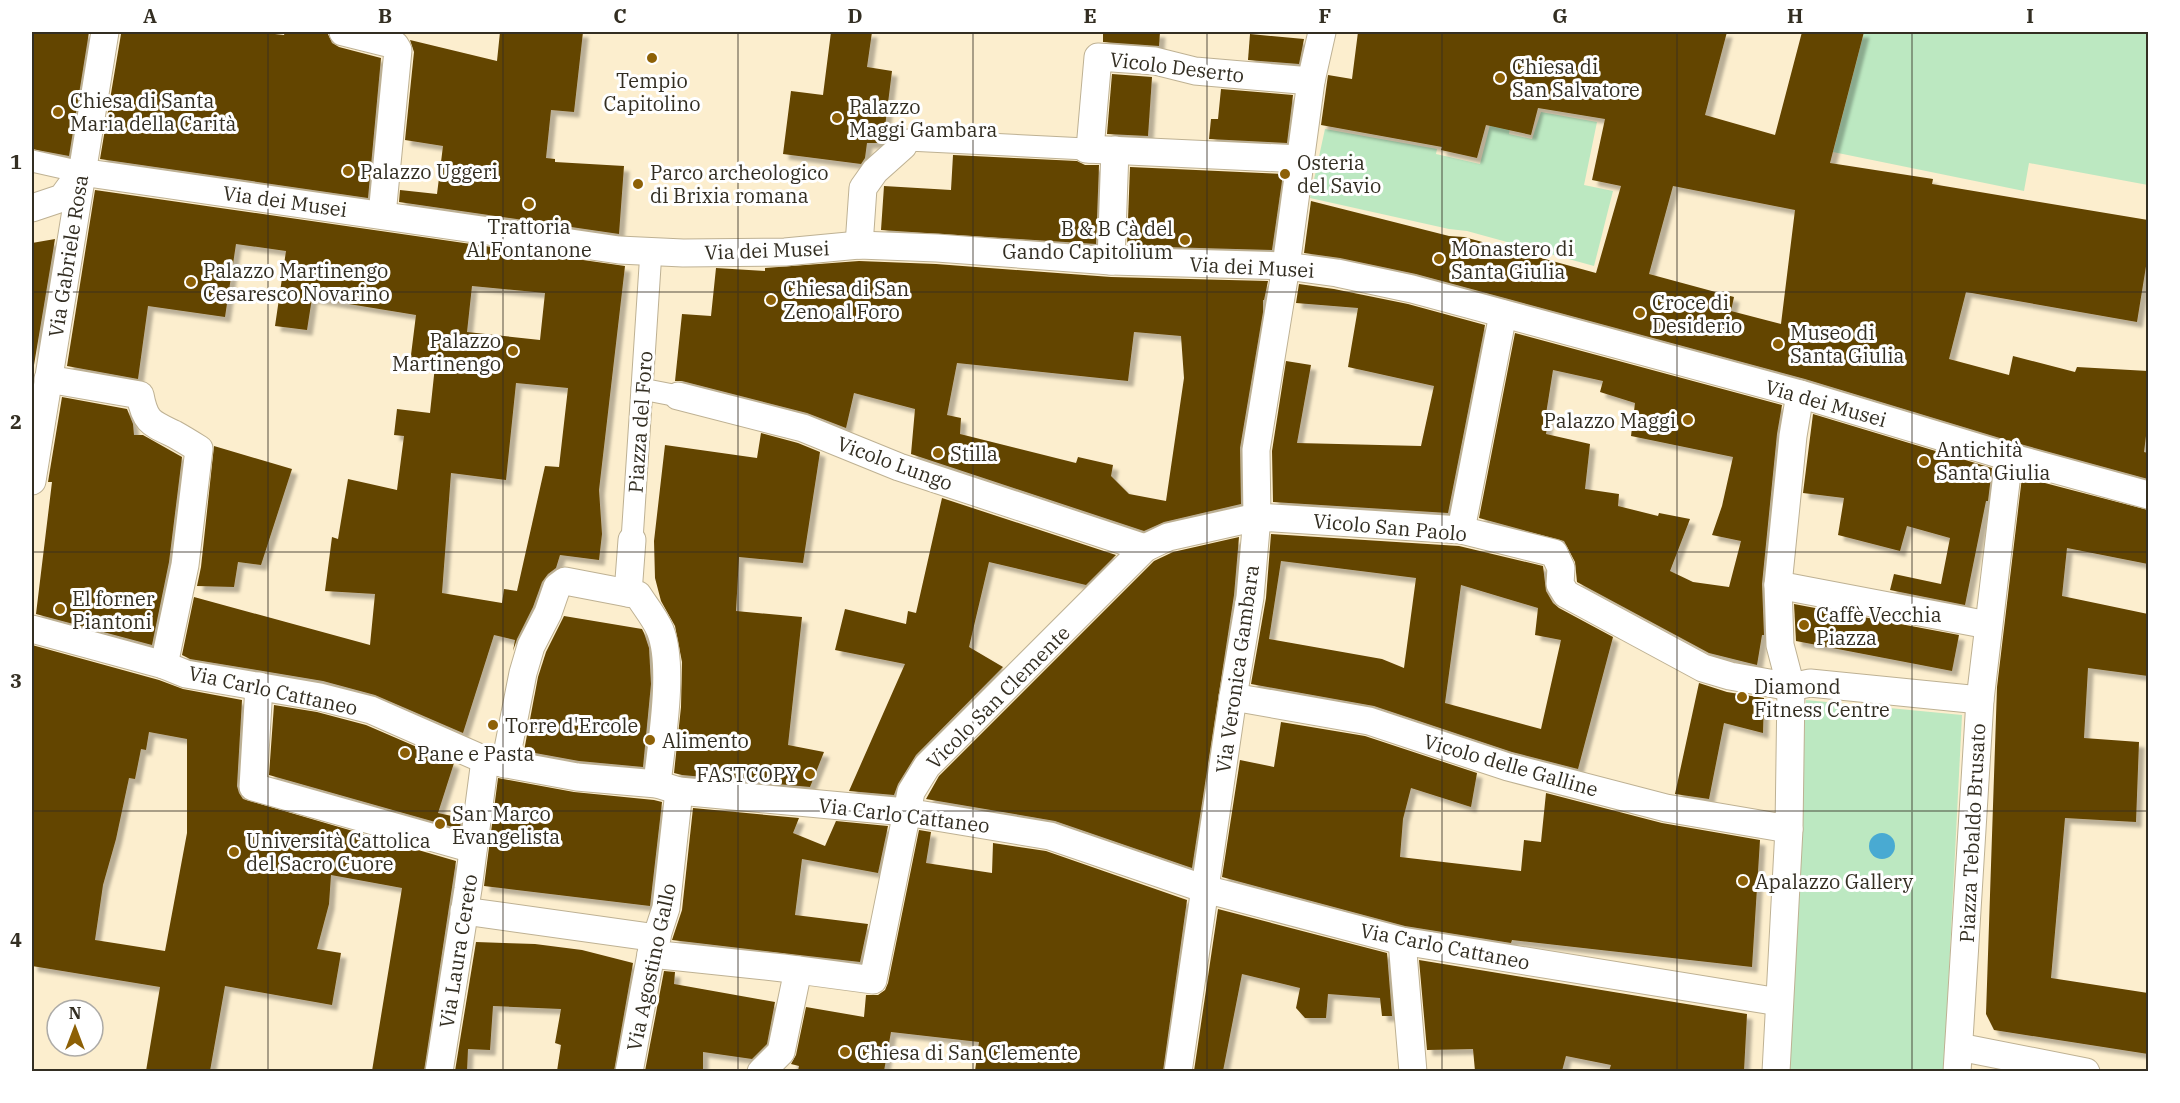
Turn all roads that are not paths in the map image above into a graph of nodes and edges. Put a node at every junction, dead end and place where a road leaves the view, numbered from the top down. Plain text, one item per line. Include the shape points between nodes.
1 (105, 32) edge
2 (343, 32) edge
3 (1322, 32) edge
4 (1311, 81) junction
5 (903, 146) joint
6 (1097, 149) junction
7 (1300, 159) junction
8 (32, 161) edge
9 (81, 172) junction
10 (32, 208) edge
11 (382, 215) junction
12 (859, 245) junction
13 (651, 251) junction
14 (1111, 261) junction
15 (1286, 266) junction
16 (1503, 314) junction
17 (48, 379) junction
18 (642, 389) junction
19 (1800, 394) junction
20 (678, 396) joint
21 (2009, 457) junction
22 (32, 470) edge
23 (2148, 495) edge
24 (1257, 517) junction
25 (1461, 530) junction
26 (632, 540) joint
27 (1145, 548) junction
28 (1778, 585) junction
29 (628, 593) junction
30 (1988, 625) junction
31 (32, 629) edge
32 (164, 665) junction
33 (259, 686) junction
34 (1791, 687) junction
35 (1233, 697) junction
36 (1980, 700) junction
37 (495, 762) junction
38 (668, 788) junction
39 (909, 802) junction
40 (1789, 829) junction
41 (473, 849) junction
42 (1205, 889) junction
43 (464, 911) junction
44 (1402, 941) junction
45 (654, 946) junction
46 (798, 970) junction
47 (1779, 1002) junction
48 (1958, 1059) edge
49 (439, 1071) edge
50 (629, 1071) edge
51 (761, 1071) edge
52 (1178, 1071) edge
53 (1413, 1071) edge
54 (1776, 1071) edge
55 (2086, 1071) edge

1 - 9 street, Via Gabriele Rosa
2 - 11 street via 395,45 398,50
3 - 4 street, Via Veronica Gambara
4 - 6 street, Vicolo Deserto via 1195,71 1155,61 1098,57
4 - 7 street, Via Veronica Gambara
5 - 6 street via 908,140
5 - 12 street via 875,171 863,188
6 - 7 street
6 - 14 street
7 - 15 street, Via Veronica Gambara
8 - 9 street, Via dei Musei
9 - 10 street via 62,198
9 - 11 street, Via dei Musei
9 - 17 street, Via Gabriele Rosa
11 - 13 street, Via dei Musei via 620,250
12 - 13 street, Via dei Musei via 785,252
12 - 14 street, Via dei Musei
13 - 18 street, Piazza del Foro
14 - 15 street, Via dei Musei
15 - 16 street, Via dei Musei via 1412,289
15 - 24 street, Via Veronica Gambara via 1256,450
16 - 19 street, Via dei Musei
16 - 25 street
17 - 22 street, Via Gabriele Rosa
17 - 32 street via 140,395 142,408 153,426 199,449 185,565
18 - 20 street, Vicolo Lungo
18 - 26 street, Piazza del Foro
19 - 21 street, Via dei Musei
19 - 28 street
20 - 27 street, Vicolo Lungo via 803,428 899,467
21 - 23 street, Via dei Musei
21 - 30 street
24 - 25 street, Vicolo San Paolo
24 - 27 street, Vicolo San Clemente via 1168,537
24 - 35 street, Via Veronica Gambara via 1250,597
25 - 34 street, Vicolo San Paolo via 1554,553 1566,594 1703,668
26 - 29 street, Piazza del Foro
27 - 39 street, Vicolo San Clemente via 927,766
28 - 30 street
28 - 34 street via 1780,645
29 - 37 street, Via Laura Cereto via 565,581 557,587 531,646
29 - 38 street, Via Agostino Gallo via 638,595 660,629 664,645
30 - 36 street
31 - 32 street, Via Carlo Cattaneo
32 - 33 street, Via Carlo Cattaneo via 186,674
33 - 37 street, Via Carlo Cattaneo via 371,710
33 - 41 street via 253,787
34 - 36 street, Piazza Tebaldo Brusato via 1810,683
34 - 40 street
35 - 40 street, Vicolo delle Galline via 1369,721 1508,767 1666,808
35 - 42 street, Via Veronica Gambara
36 - 48 street, Piazza Tebaldo Brusato
37 - 38 street, Via Carlo Cattaneo
37 - 41 street, Via Laura Cereto
38 - 39 street, Via Carlo Cattaneo
38 - 45 street, Via Agostino Gallo via 666,909
39 - 42 street, Via Carlo Cattaneo via 1050,836
39 - 46 street, Vicolo San Clemente via 873,980
40 - 47 street
41 - 43 street, Via Laura Cereto
42 - 44 street, Via Carlo Cattaneo
42 - 52 street, Via Veronica Gambara
43 - 45 street, Vicolo San Clemente
43 - 49 street, Via Laura Cereto
44 - 47 street, Via Carlo Cattaneo
44 - 53 street
45 - 46 street, Vicolo San Clemente
45 - 50 street, Via Agostino Gallo
46 - 51 street via 781,1052
47 - 54 street
48 - 55 street

